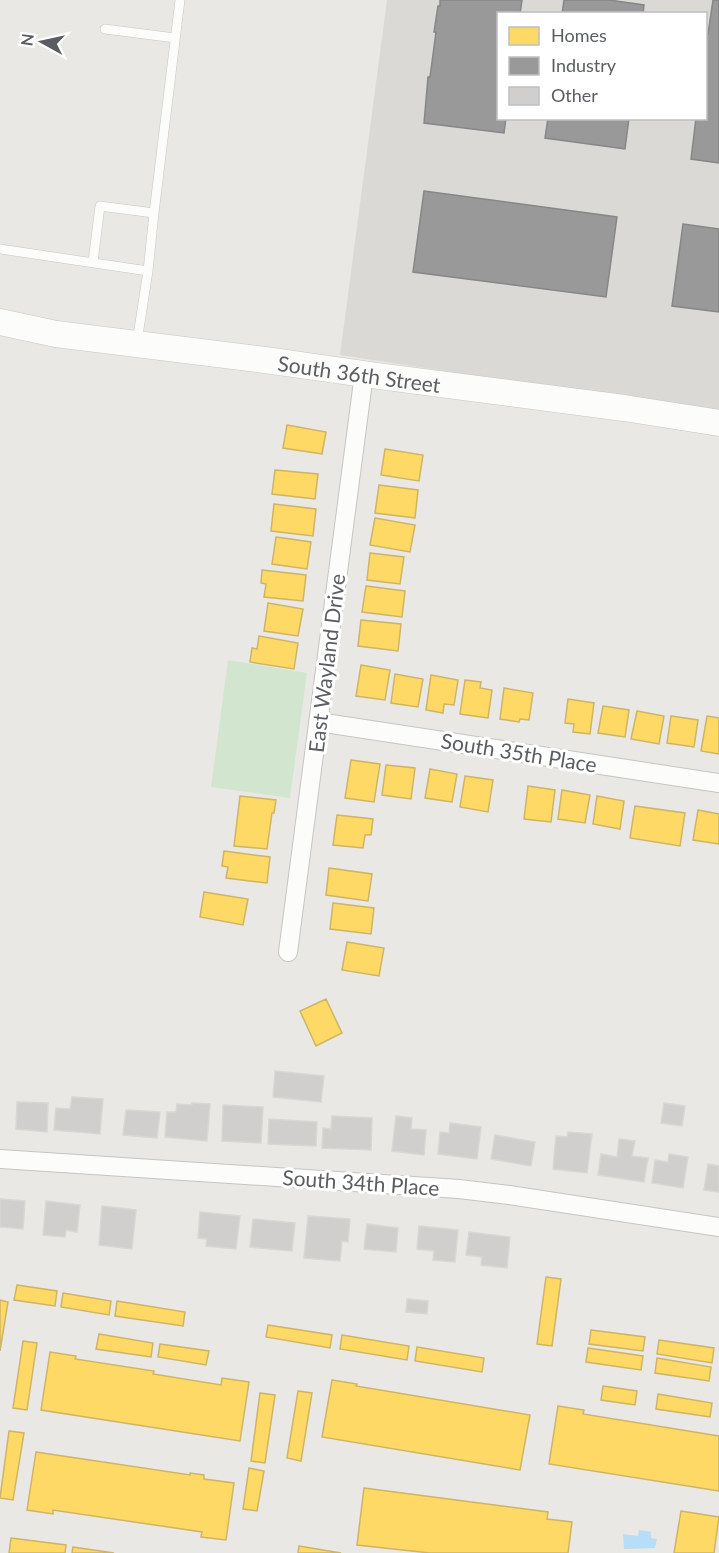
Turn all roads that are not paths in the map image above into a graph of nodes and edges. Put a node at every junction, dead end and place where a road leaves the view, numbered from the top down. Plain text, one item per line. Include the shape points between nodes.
1 (180, 0) edge
2 (105, 29) dead end
3 (175, 38) junction
4 (154, 213) junction
5 (0, 249) edge
6 (93, 262) junction
7 (148, 271) junction
8 (0, 322) edge
9 (136, 344) junction
10 (364, 374) junction
11 (719, 423) edge
12 (318, 722) junction
13 (719, 783) edge
14 (288, 952) dead end
15 (0, 1159) edge
16 (719, 1227) edge

1 - 3 lane
2 - 3 lane
3 - 4 lane
4 - 6 lane via 100,206
4 - 7 lane
5 - 6 lane
6 - 7 lane
7 - 9 lane
8 - 9 street, South 36th Street
9 - 10 street, South 36th Street
10 - 11 street, South 36th Street
10 - 12 street, East Wayland Drive
12 - 13 street, South 35th Place
12 - 14 street, East Wayland Drive
15 - 16 street, South 34th Place via 459,1189

